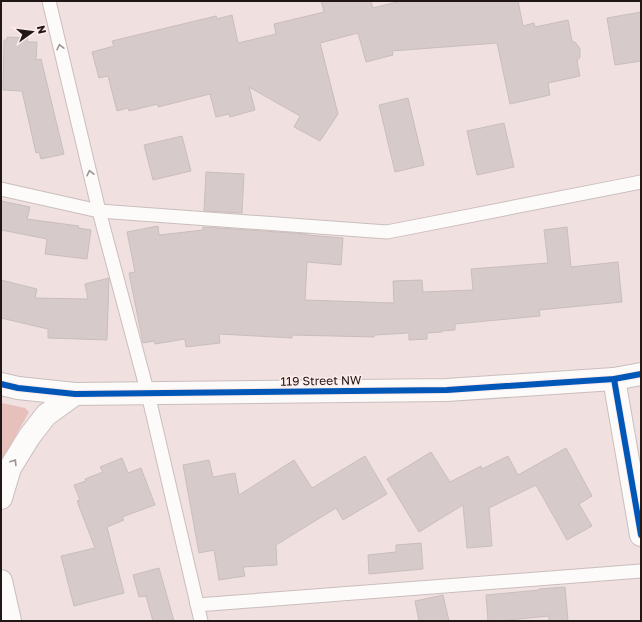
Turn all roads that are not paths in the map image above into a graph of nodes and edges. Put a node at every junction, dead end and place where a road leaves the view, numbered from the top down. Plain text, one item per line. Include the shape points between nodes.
1 (49, 1) edge
2 (641, 182) edge
3 (1, 189) edge
4 (99, 211) junction
5 (641, 374) edge
6 (614, 380) junction
7 (1, 384) edge
8 (75, 394) junction
9 (148, 394) junction
10 (1, 498) edge
11 (641, 535) edge
12 (641, 571) edge
13 (1, 581) edge
14 (197, 605) junction
15 (6, 617) edge
16 (201, 621) edge

4 -> 1 lane
2 - 4 lane via 387,232
3 - 4 lane
4 - 9 lane
5 - 6 street, 119 Street NW
6 - 9 street, 119 Street NW via 447,390
6 - 11 street
7 - 8 street, 119 Street NW
8 - 9 street, 119 Street NW
10 -> 8 street via 10,468 29,437 46,415
9 - 14 lane
12 - 14 lane
13 - 15 street
14 - 16 lane

